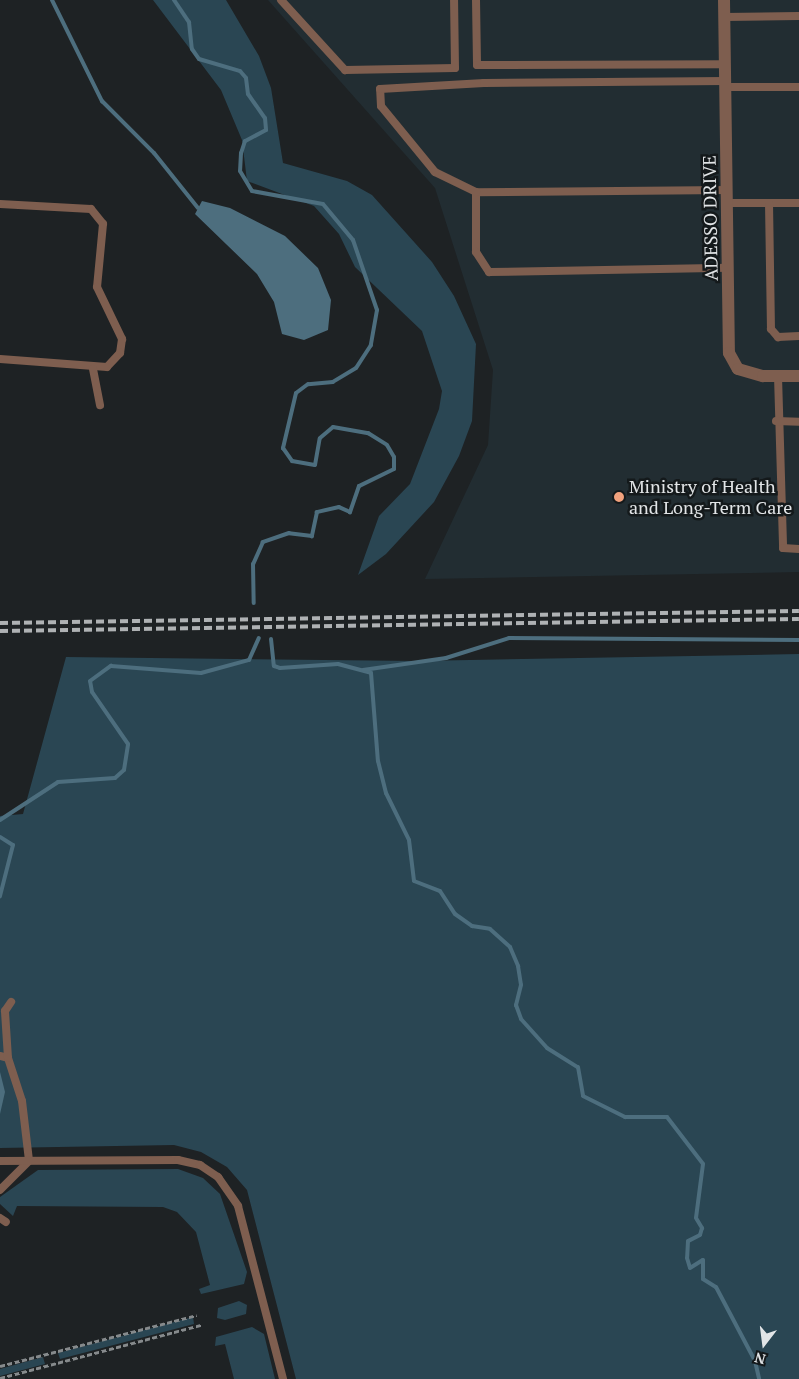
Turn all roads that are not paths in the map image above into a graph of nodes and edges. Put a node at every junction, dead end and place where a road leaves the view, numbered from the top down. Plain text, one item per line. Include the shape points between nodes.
1 (281, 0) edge
2 (454, 0) edge
3 (476, 0) edge
4 (724, 0) edge
5 (799, 16) edge
6 (724, 17) junction
7 (726, 64) junction
8 (726, 84) junction
9 (799, 86) edge
10 (727, 190) junction
11 (476, 192) junction
12 (727, 203) junction
13 (769, 203) junction
14 (799, 203) edge
15 (0, 204) edge
16 (728, 268) junction
17 (799, 336) edge
18 (0, 359) edge
19 (93, 368) junction
20 (778, 376) junction
21 (799, 376) edge
22 (100, 405) dead end
23 (776, 421) junction
24 (799, 422) edge
25 (799, 549) edge
26 (11, 1002) dead end
27 (4, 1057) edge
28 (0, 1161) edge
29 (29, 1161) junction
30 (0, 1190) edge
31 (283, 1379) edge

1 - 2 lane via 345,70 455,68
3 - 7 lane via 477,65
4 - 6 street, ADESSO DRIVE
5 - 6 lane
6 - 7 street, ADESSO DRIVE
7 - 8 street, ADESSO DRIVE
8 - 9 lane
8 - 10 street, ADESSO DRIVE
8 - 11 lane via 484,83 380,89 381,106 435,172
10 - 11 lane
10 - 12 street, ADESSO DRIVE
11 - 16 lane via 476,252 489,272
12 - 13 lane
12 - 16 street, ADESSO DRIVE
13 - 14 lane
13 - 17 lane via 771,329 778,337
15 - 19 lane via 91,209 103,224 97,288 122,338 120,353 107,367
16 - 20 street, ADESSO DRIVE via 732,364 752,374
18 - 19 lane
19 - 22 lane
20 - 21 street, ADESSO DRIVE
20 - 23 lane
23 - 24 lane
23 - 25 lane via 783,548
26 - 27 lane via 5,1011
27 - 29 lane via 22,1101
28 - 29 lane
29 - 30 lane
29 - 31 lane via 178,1160 200,1166 218,1177 238,1206

